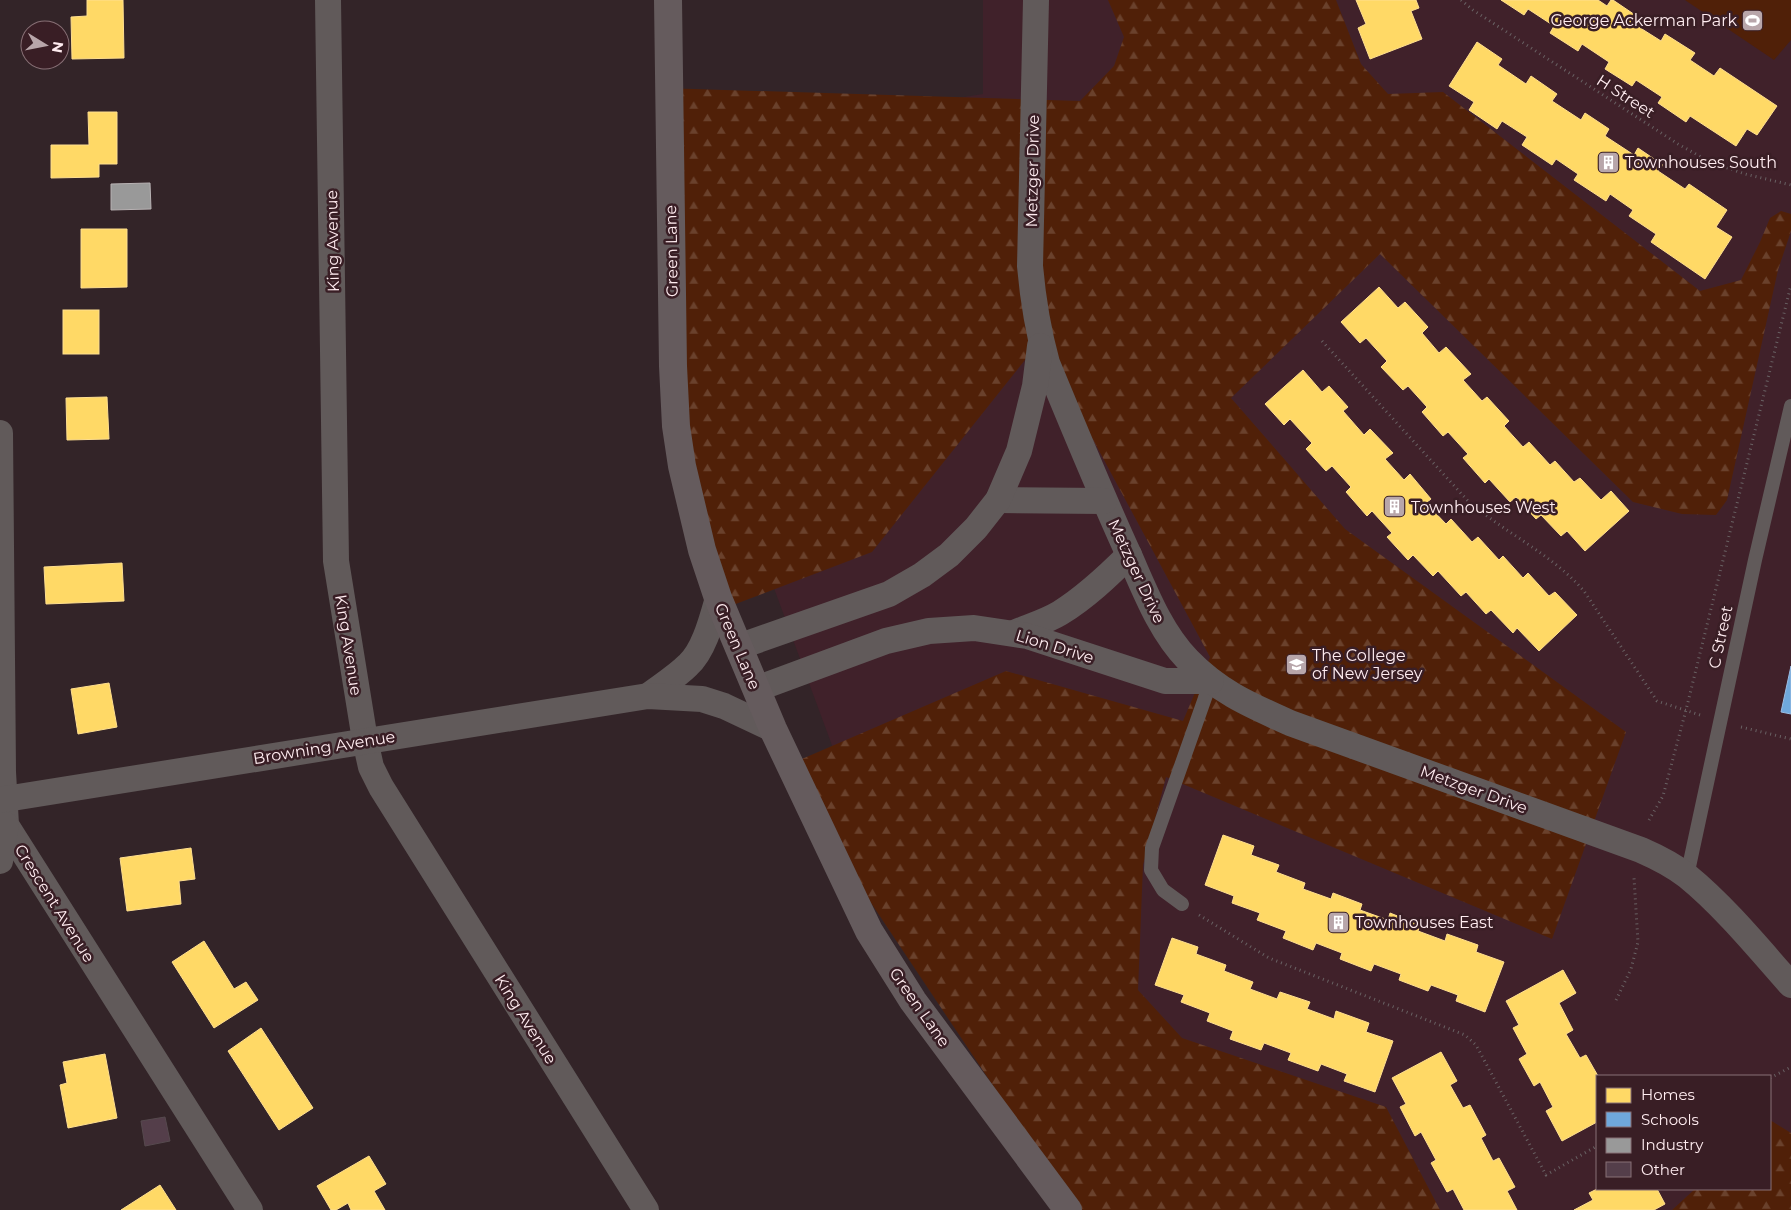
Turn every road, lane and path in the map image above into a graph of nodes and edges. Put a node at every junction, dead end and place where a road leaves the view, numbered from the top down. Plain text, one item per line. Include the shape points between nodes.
1 (328, 0) edge
2 (668, 0) edge
3 (1036, 0) edge
4 (1461, 0) edge
5 (1791, 186) edge
6 (1791, 285) edge
7 (1040, 340) junction
8 (1322, 341) dead end
9 (1791, 406) edge
10 (0, 433) edge
11 (0, 446) edge
12 (998, 500) junction
13 (1104, 501) junction
14 (1129, 555) junction
15 (718, 598) junction
16 (1014, 633) junction
17 (738, 646) junction
18 (1211, 681) junction
19 (756, 689) junction
20 (648, 696) junction
21 (1686, 710) junction
22 (1700, 715) dead end
23 (1736, 726) dead end
24 (773, 729) junction
25 (1791, 739) edge
26 (364, 740) junction
27 (2, 799) edge
28 (1649, 820) dead end
29 (6, 825) junction
30 (0, 861) edge
31 (1634, 874) dead end
32 (1687, 876) junction
33 (1182, 904) joint
34 (1791, 985) edge
35 (1616, 1000) dead end
36 (1791, 1067) edge
37 (1771, 1077) edge
38 (1596, 1147) edge
39 (250, 1210) edge
40 (646, 1210) edge
41 (1068, 1210) edge

1 - 26 street, King Avenue via 336,561
2 - 15 street, Green Lane via 676,426 692,513
3 - 7 street, Metzger Drive via 1030,266
4 - 5 path, H Street via 1678,144 1710,162
6 - 21 path
7 - 12 street via 1035,386 1019,451
7 - 13 street, Metzger Drive
8 - 21 path via 1468,500 1572,578 1657,701
9 - 32 lane, C Street
10 - 11 street, Crescent Avenue
11 - 27 street, Crescent Avenue
12 - 13 street
12 - 17 street via 949,555 889,594
13 - 14 street, Metzger Drive
14 - 16 street via 1064,610
14 - 18 street, Metzger Drive via 1156,616 1187,659
15 - 17 street, Green Lane
15 - 20 street via 697,654 689,665
16 - 18 street, Lion Drive via 1165,681
16 - 19 street, Lion Drive via 974,628 929,631 886,641
17 - 19 street, Green Lane
18 - 32 street, Metzger Drive via 1240,701 1290,723 1641,850 1664,860
18 - 33 lane via 1152,848 1151,870 1163,890
19 - 24 street, Green Lane
20 - 24 street, Browning Avenue via 702,699
20 - 26 street, Browning Avenue
21 - 22 path
21 - 28 path via 1663,796
23 - 25 path
24 - 41 street, Green Lane via 869,931 913,1001
26 - 27 street, Browning Avenue
26 - 40 street, King Avenue via 371,767 381,787
27 - 29 street, Crescent Avenue
29 - 30 street
29 - 39 street, Crescent Avenue
31 - 35 path via 1638,942 1631,969
32 - 34 street, Metzger Drive
33 - 38 path via 1269,958 1465,1035 1476,1045 1546,1174
36 - 37 path

